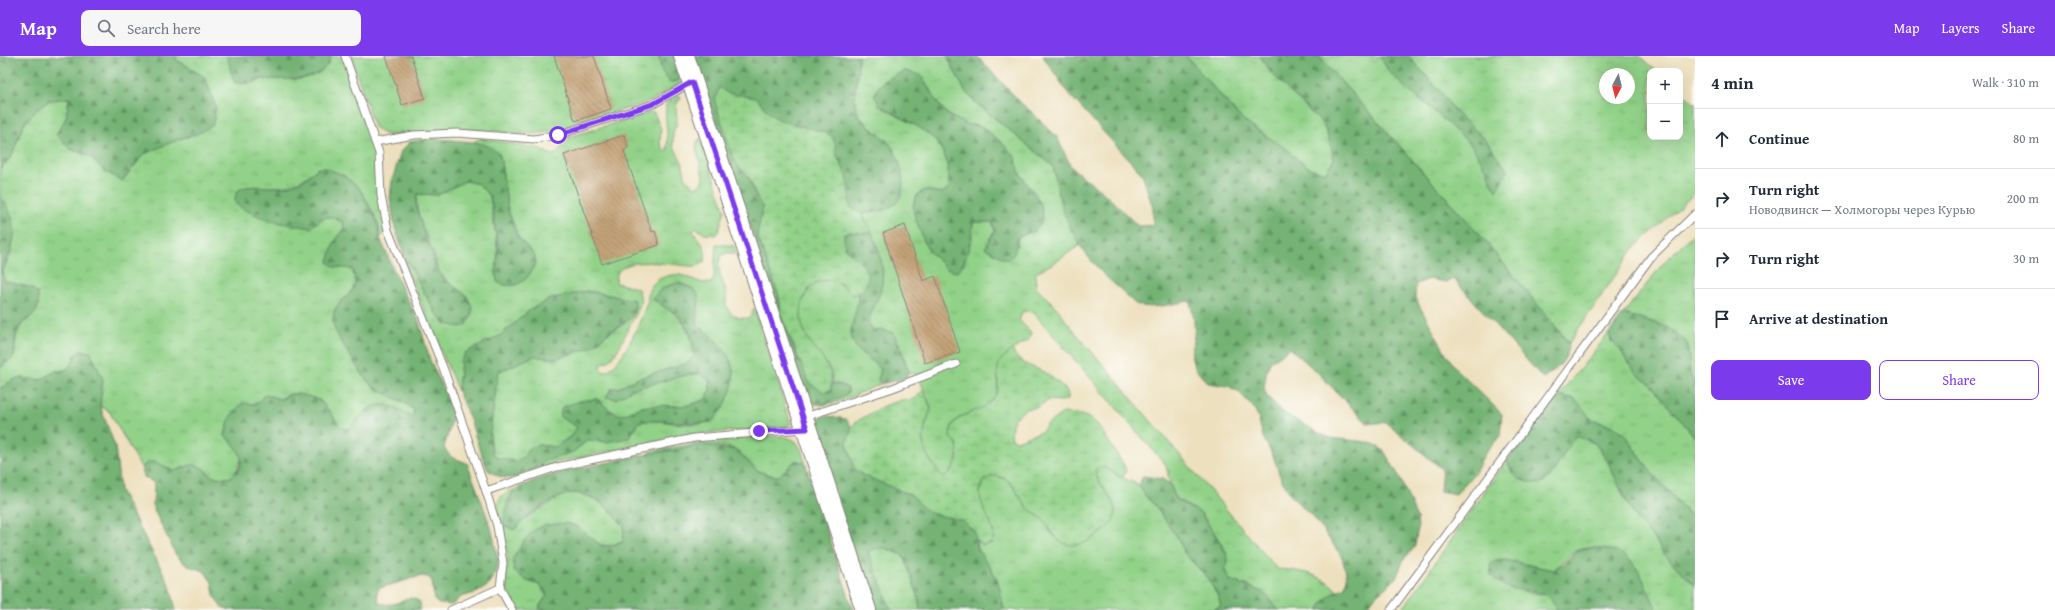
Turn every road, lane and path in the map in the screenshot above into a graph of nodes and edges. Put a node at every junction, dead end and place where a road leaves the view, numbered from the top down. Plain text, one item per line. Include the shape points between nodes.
1 (345, 56) edge
2 (684, 56) edge
3 (692, 82) junction
4 (375, 142) junction
5 (1695, 214) edge
6 (956, 364) dead end
7 (805, 424) junction
8 (486, 491) junction
9 (500, 588) junction
10 (451, 610) edge
11 (512, 610) edge
12 (866, 610) edge
13 (1392, 610) edge

1 - 4 lane
2 - 3 main road
3 - 4 lane via 653,104 558,135 534,139 457,133 414,135
3 - 7 main road
4 - 8 lane via 379,153 381,196 388,230 444,370
5 - 13 lane via 1651,257
6 - 7 lane
7 - 8 lane via 694,438 557,467
7 - 12 main road
8 - 9 lane via 497,526 503,563
9 - 10 lane
9 - 11 lane

